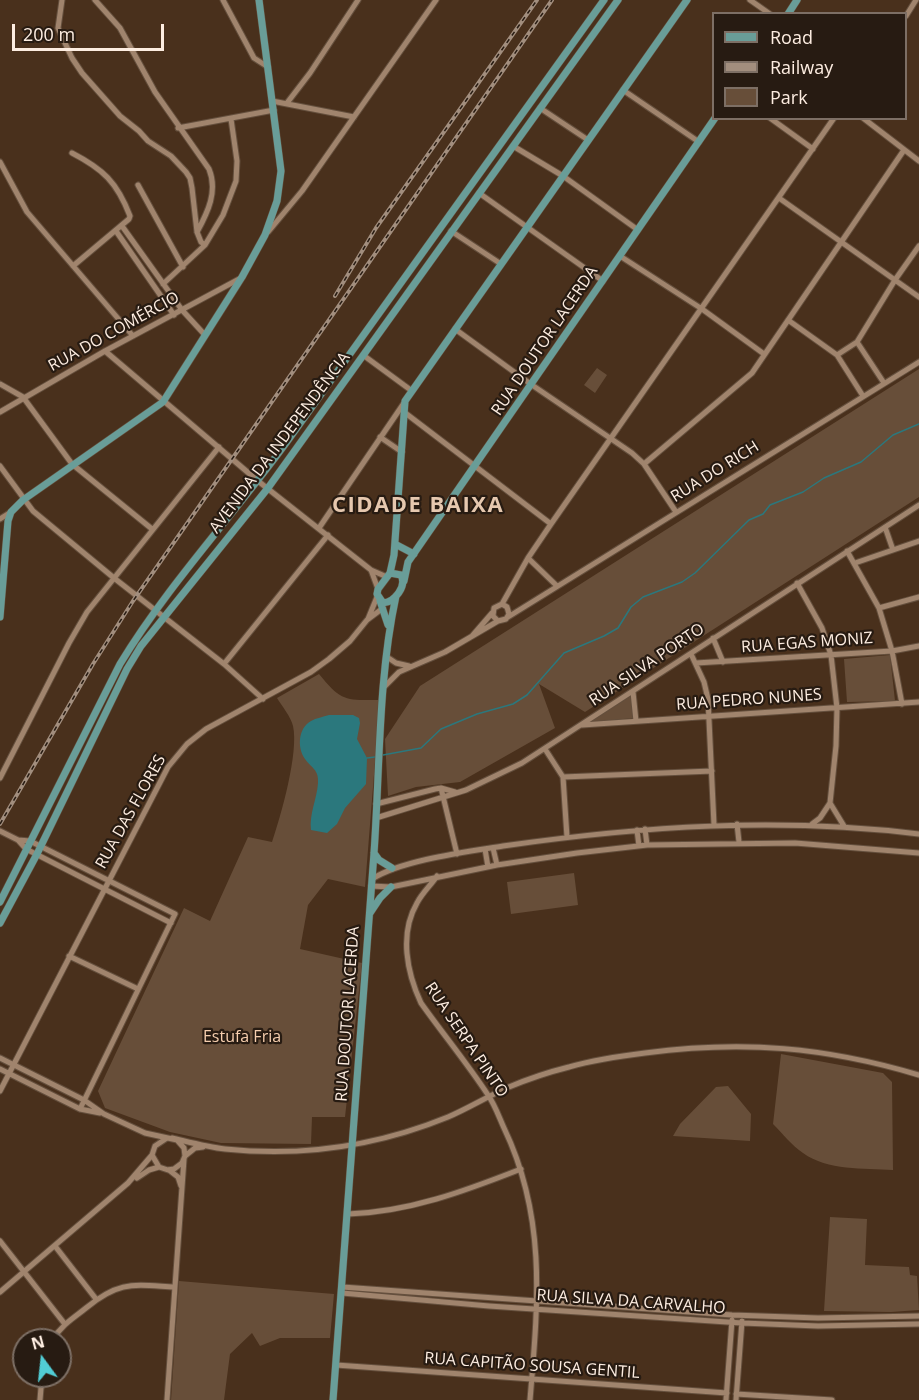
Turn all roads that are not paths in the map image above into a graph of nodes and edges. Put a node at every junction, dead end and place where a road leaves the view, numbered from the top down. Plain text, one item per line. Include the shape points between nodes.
1 (62, 0) edge
2 (96, 0) edge
3 (223, 0) edge
4 (259, 0) edge
5 (358, 0) edge
6 (436, 0) edge
7 (604, 0) edge
8 (618, 0) edge
9 (687, 0) edge
10 (750, 0) edge
11 (916, 0) edge
12 (767, 12) edge
13 (907, 14) edge
14 (561, 59) junction
15 (571, 66) junction
16 (268, 68) junction
17 (623, 90) junction
18 (272, 101) junction
19 (287, 103) junction
20 (540, 108) junction
21 (274, 110) junction
22 (354, 117) junction
23 (231, 119) junction
24 (714, 120) edge
25 (773, 120) edge
26 (833, 120) edge
27 (866, 120) edge
28 (178, 128) junction
29 (588, 140) junction
30 (699, 142) junction
31 (513, 146) junction
32 (813, 149) junction
33 (904, 150) junction
34 (72, 153) dead end
35 (919, 161) edge
36 (0, 162) edge
37 (486, 163) junction
38 (495, 169) junction
39 (563, 176) junction
40 (138, 185) dead end
41 (478, 193) junction
42 (779, 198) junction
43 (122, 226) junction
44 (527, 227) junction
45 (638, 230) junction
46 (116, 231) junction
47 (451, 231) junction
48 (197, 232) junction
49 (265, 235) junction
50 (841, 242) junction
51 (206, 245) junction
52 (919, 246) edge
53 (620, 256) junction
54 (501, 264) junction
55 (72, 266) junction
56 (183, 267) junction
57 (242, 277) junction
58 (895, 280) junction
59 (603, 281) junction
60 (163, 284) junction
61 (396, 291) junction
62 (405, 296) junction
63 (919, 297) edge
64 (702, 309) junction
65 (182, 310) junction
66 (174, 315) junction
67 (788, 320) junction
68 (455, 329) junction
69 (204, 334) junction
70 (133, 336) junction
71 (857, 342) junction
72 (105, 351) junction
73 (764, 354) junction
74 (363, 355) junction
75 (837, 355) junction
76 (919, 362) edge
77 (884, 383) junction
78 (0, 384) edge
79 (532, 385) junction
80 (412, 390) junction
81 (863, 396) junction
82 (23, 397) junction
83 (405, 401) junction
84 (163, 402) junction
85 (0, 412) edge
86 (404, 412) junction
87 (304, 418) junction
88 (314, 424) junction
89 (299, 426) junction
90 (308, 433) junction
91 (380, 437) junction
92 (610, 438) junction
93 (219, 447) junction
94 (402, 452) junction
95 (72, 464) junction
96 (645, 464) junction
97 (0, 466) edge
98 (475, 467) junction
99 (258, 481) junction
100 (267, 488) junction
101 (23, 500) junction
102 (919, 505) edge
103 (11, 512) junction
104 (676, 512) junction
105 (0, 519) edge
106 (551, 524) junction
107 (885, 527) junction
108 (319, 528) junction
109 (152, 529) junction
110 (328, 535) junction
111 (919, 541) edge
112 (208, 543) junction
113 (395, 544) junction
114 (217, 549) junction
115 (892, 550) junction
116 (847, 551) junction
117 (414, 554) junction
118 (528, 558) junction
119 (855, 564) junction
120 (371, 570) junction
121 (389, 575) junction
122 (114, 578) junction
123 (404, 581) junction
124 (797, 583) junction
125 (557, 586) junction
126 (919, 597) edge
127 (380, 599) junction
128 (393, 599) junction
129 (505, 606) junction
130 (526, 607) junction
131 (879, 608) junction
132 (156, 610) junction
133 (492, 613) junction
134 (164, 616) junction
135 (0, 617) edge
136 (508, 617) junction
137 (367, 620) junction
138 (498, 621) junction
139 (389, 631) junction
140 (713, 638) junction
141 (468, 640) junction
142 (919, 646) edge
143 (892, 651) junction
144 (691, 654) junction
145 (831, 655) junction
146 (387, 657) junction
147 (723, 662) junction
148 (696, 663) junction
149 (224, 664) junction
150 (409, 666) junction
151 (384, 687) junction
152 (633, 692) junction
153 (263, 699) junction
154 (919, 702) edge
155 (902, 704) junction
156 (837, 708) junction
157 (710, 717) junction
158 (636, 721) junction
159 (580, 726) junction
160 (545, 748) junction
161 (712, 771) junction
162 (563, 777) junction
163 (0, 778) edge
164 (441, 788) junction
165 (457, 793) junction
166 (444, 798) junction
167 (830, 803) junction
168 (376, 804) junction
169 (376, 818) junction
170 (737, 824) junction
171 (714, 825) junction
172 (811, 825) junction
173 (844, 826) junction
174 (645, 829) junction
175 (637, 830) junction
176 (0, 831) edge
177 (919, 834) edge
178 (567, 837) junction
179 (18, 840) junction
180 (30, 842) junction
181 (739, 842) junction
182 (647, 845) junction
183 (40, 846) junction
184 (639, 846) junction
185 (493, 848) junction
186 (26, 849) junction
187 (485, 849) junction
188 (919, 852) edge
189 (374, 853) junction
190 (37, 854) junction
191 (457, 854) junction
192 (497, 865) junction
193 (488, 867) junction
194 (392, 868) junction
195 (437, 876) junction
196 (108, 880) junction
197 (371, 883) junction
198 (391, 887) junction
199 (104, 888) junction
200 (0, 902) edge
201 (3, 909) edge
202 (369, 915) junction
203 (171, 923) junction
204 (0, 924) edge
205 (69, 956) junction
206 (138, 989) junction
207 (0, 1058) edge
208 (13, 1064) junction
209 (0, 1069) edge
210 (9, 1073) junction
211 (919, 1075) edge
212 (0, 1091) edge
213 (489, 1096) junction
214 (84, 1100) junction
215 (81, 1109) junction
216 (104, 1114) junction
217 (145, 1133) junction
218 (169, 1138) junction
219 (352, 1145) junction
220 (208, 1146) junction
221 (153, 1153) junction
222 (184, 1157) junction
223 (161, 1168) junction
224 (521, 1169) junction
225 (128, 1183) junction
226 (181, 1188) junction
227 (348, 1214) junction
228 (0, 1241) edge
229 (55, 1246) junction
230 (24, 1272) junction
231 (175, 1287) junction
232 (342, 1290) junction
233 (0, 1292) edge
234 (440, 1298) junction
235 (96, 1299) junction
236 (489, 1299) junction
237 (536, 1302) junction
238 (575, 1305) junction
239 (489, 1306) junction
240 (626, 1308) junction
241 (536, 1309) junction
242 (574, 1312) junction
243 (626, 1315) junction
244 (732, 1315) junction
245 (743, 1315) junction
246 (919, 1316) edge
247 (848, 1318) junction
248 (891, 1318) junction
249 (732, 1322) junction
250 (64, 1323) junction
251 (742, 1323) junction
252 (919, 1324) edge
253 (891, 1325) junction
254 (848, 1326) junction
255 (60, 1328) edge
256 (336, 1365) junction
257 (532, 1380) junction
258 (727, 1396) edge
259 (736, 1397) edge
260 (167, 1400) edge
261 (333, 1400) edge
262 (530, 1400) edge
263 (832, 1400) edge

1 - 48 street via 58,28 76,66 120,116 171,156 190,178
2 - 28 street via 126,36
3 - 16 street via 254,58
4 - 16 main road
5 - 19 street
6 - 22 street
7 - 14 main road, AVENIDA DA INDEPENDÊNCIA
8 - 15 main road, AVENIDA DA INDEPENDÊNCIA
9 - 17 main road
10 - 12 street
11 - 13 street
14 - 15 main road
14 - 37 main road, AVENIDA DA INDEPENDÊNCIA
15 - 20 main road, AVENIDA DA INDEPENDÊNCIA
16 - 18 main road
17 - 29 main road
17 - 30 street
18 - 19 street
18 - 21 main road
19 - 22 street
20 - 29 street
20 - 31 main road, AVENIDA DA INDEPENDÊNCIA
21 - 23 street
21 - 49 main road via 281,183
22 - 49 street via 302,191
23 - 28 street
23 - 51 street via 236,181 224,215
24 - 30 main road, RUA DOUTOR LACERDA
25 - 32 street
26 - 32 street
27 - 33 street
28 - 48 street via 213,179 212,194
29 - 39 main road
30 - 45 main road, RUA DOUTOR LACERDA
31 - 38 main road, AVENIDA DA INDEPENDÊNCIA
31 - 39 street
32 - 42 street
33 - 35 street
33 - 50 street
34 - 43 street via 99,168 109,179 130,216
36 - 55 street via 27,212
37 - 38 main road
37 - 61 main road, AVENIDA DA INDEPENDÊNCIA
38 - 41 main road, AVENIDA DA INDEPENDÊNCIA
39 - 44 main road
39 - 45 street
40 - 56 street
41 - 44 street
41 - 47 main road, AVENIDA DA INDEPENDÊNCIA
42 - 50 street
42 - 64 street
43 - 46 street
43 - 60 street
44 - 54 main road
44 - 59 street
45 - 53 main road, RUA DOUTOR LACERDA
46 - 55 street
46 - 66 street
47 - 54 street
47 - 62 main road, AVENIDA DA INDEPENDÊNCIA
48 - 51 street
49 - 57 main road
50 - 58 street
50 - 67 street
51 - 56 street
52 - 58 street
53 - 59 main road, RUA DOUTOR LACERDA
53 - 64 street
54 - 68 main road
55 - 70 street
56 - 60 street
57 - 65 street, RUA DO COMÉRCIO
57 - 69 main road
58 - 63 street
58 - 71 street
59 - 79 main road, RUA DOUTOR LACERDA
60 - 65 street
61 - 62 main road
61 - 87 main road, AVENIDA DA INDEPENDÊNCIA
62 - 74 main road, AVENIDA DA INDEPENDÊNCIA
64 - 73 street
64 - 92 street
65 - 66 street, RUA DO COMÉRCIO
65 - 69 street
66 - 70 street, RUA DO COMÉRCIO
67 - 73 street
67 - 75 street
68 - 79 street
68 - 80 main road
69 - 84 main road
70 - 72 street, RUA DO COMÉRCIO
71 - 75 street
71 - 77 street
72 - 82 street, RUA DO COMÉRCIO
72 - 84 street
73 - 96 street via 752,373
74 - 80 street
74 - 88 main road, AVENIDA DA INDEPENDÊNCIA
75 - 81 street
76 - 77 street, RUA DO RICH
77 - 81 street, RUA DO RICH
78 - 82 street
79 - 92 street
79 - 98 main road, RUA DOUTOR LACERDA
80 - 83 main road
81 - 104 street, RUA DO RICH
82 - 85 street, RUA DO COMÉRCIO
82 - 95 street
83 - 86 main road
83 - 91 street
84 - 93 street
84 - 95 main road
86 - 94 main road
86 - 98 street
87 - 88 main road
87 - 89 main road, AVENIDA DA INDEPENDÊNCIA
88 - 90 main road, AVENIDA DA INDEPENDÊNCIA
89 - 90 main road
89 - 99 main road, AVENIDA DA INDEPENDÊNCIA
90 - 100 main road, AVENIDA DA INDEPENDÊNCIA
91 - 94 street
91 - 108 street
92 - 96 street
92 - 106 street
93 - 99 street
93 - 109 street
94 - 113 main road
95 - 101 main road
95 - 109 street
96 - 104 street
97 - 101 street
98 - 106 street
98 - 117 main road, RUA DOUTOR LACERDA
99 - 100 street
99 - 112 main road, AVENIDA DA INDEPENDÊNCIA
100 - 108 street
100 - 114 main road, AVENIDA DA INDEPENDÊNCIA
101 - 103 main road
101 - 122 street
102 - 107 street, RUA SILVA PORTO
103 - 105 street
103 - 135 main road
104 - 125 street, RUA DO RICH
106 - 118 street
107 - 115 street
107 - 116 street, RUA SILVA PORTO
108 - 110 street
109 - 122 street
110 - 120 street
110 - 149 street
111 - 115 street
112 - 114 main road
112 - 132 main road, AVENIDA DA INDEPENDÊNCIA
113 - 117 main road
113 - 121 main road
114 - 134 main road, AVENIDA DA INDEPENDÊNCIA
115 - 119 street
116 - 119 street
116 - 124 street, RUA SILVA PORTO
117 - 123 main road, RUA DOUTOR LACERDA
118 - 125 street
118 - 129 street
119 - 131 street
120 - 121 street
120 - 127 street
121 - 123 main road via 400,575
121 - 127 main road
122 - 132 street
122 - 163 street via 69,643
123 - 128 main road, RUA DOUTOR LACERDA
124 - 140 street, RUA SILVA PORTO
124 - 145 street via 822,628
125 - 130 street, RUA DO RICH
126 - 131 street
127 - 128 main road via 386,603
127 - 137 street, RUA DAS FLORES
127 - 137 street, RUA DAS FLORES
127 - 139 main road, RUA DOUTOR LACERDA
128 - 139 main road, RUA DOUTOR LACERDA
129 - 130 street
129 - 133 street via 496,606
129 - 136 street
130 - 136 street, RUA DO RICH
131 - 143 street
132 - 134 street
132 - 180 main road, AVENIDA DA INDEPENDÊNCIA via 120,664
133 - 138 street
133 - 141 street
134 - 149 street
134 - 183 main road, AVENIDA DA INDEPENDÊNCIA via 127,669
136 - 138 street
137 - 153 street, RUA DAS FLORES via 329,659
138 - 141 street
139 - 146 main road, RUA DOUTOR LACERDA
140 - 144 street, RUA SILVA PORTO
140 - 147 street
141 - 150 street
142 - 143 street, RUA EGAS MONIZ
143 - 145 street, RUA EGAS MONIZ
143 - 155 street
144 - 148 street
144 - 152 street, RUA SILVA PORTO
145 - 147 street, RUA EGAS MONIZ
145 - 156 street
146 - 150 street
146 - 151 main road, RUA DOUTOR LACERDA
147 - 148 street, RUA EGAS MONIZ
148 - 157 street
149 - 153 street
150 - 151 street
151 - 168 main road, RUA DOUTOR LACERDA
152 - 158 street
152 - 159 street, RUA SILVA PORTO
153 - 196 street, RUA DAS FLORES via 206,729 187,744 168,767
154 - 155 street, RUA PEDRO NUNES
155 - 156 street, RUA PEDRO NUNES
156 - 157 street, RUA PEDRO NUNES
156 - 167 street
157 - 158 street, RUA PEDRO NUNES
157 - 161 street
158 - 159 street, RUA PEDRO NUNES
159 - 160 street, RUA SILVA PORTO
160 - 162 street
160 - 165 street, RUA SILVA PORTO via 495,777
161 - 162 street
161 - 171 street
162 - 178 street
164 - 165 street
164 - 166 street
164 - 168 street
165 - 166 street, RUA SILVA PORTO
166 - 169 street, RUA SILVA PORTO
166 - 191 street
167 - 172 street
167 - 173 street
168 - 169 main road, RUA DOUTOR LACERDA
169 - 189 main road, RUA DOUTOR LACERDA
170 - 171 street
170 - 172 street
170 - 181 street
171 - 174 street
172 - 173 street
173 - 177 street
174 - 175 street
174 - 182 street
175 - 178 street
175 - 184 street
176 - 179 street
178 - 185 street
179 - 180 street
179 - 186 street
180 - 183 street
180 - 186 main road, AVENIDA DA INDEPENDÊNCIA
181 - 182 street
181 - 188 street
182 - 184 street
183 - 190 main road, AVENIDA DA INDEPENDÊNCIA
183 - 196 street
184 - 192 street
185 - 187 street
185 - 192 street
186 - 190 street
186 - 200 main road, AVENIDA DA INDEPENDÊNCIA
187 - 191 street
187 - 193 street
189 - 194 main road
189 - 197 main road, RUA DOUTOR LACERDA
190 - 199 street
190 - 201 main road, AVENIDA DA INDEPENDÊNCIA
191 - 194 street
192 - 193 street
193 - 195 street
194 - 197 street
195 - 198 street
195 - 213 street, RUA SERPA PINTO via 416,903 411,917 407,937 413,987
196 - 199 street, RUA DAS FLORES
196 - 203 street via 175,914
197 - 198 street
197 - 202 main road, RUA DOUTOR LACERDA
198 - 202 main road
199 - 203 street
199 - 205 street, RUA DAS FLORES
201 - 204 main road, AVENIDA DA INDEPENDÊNCIA
202 - 219 main road, RUA DOUTOR LACERDA
203 - 206 street
205 - 206 street
205 - 208 street, RUA DAS FLORES
206 - 214 street
207 - 208 street
208 - 210 street, RUA DAS FLORES
208 - 214 street
209 - 210 street
210 - 212 street, RUA DAS FLORES
210 - 215 street
211 - 213 street via 809,1050 710,1047 629,1055 571,1066
213 - 219 street via 428,1124
213 - 224 street, RUA SERPA PINTO
214 - 215 street
214 - 216 street
215 - 216 street
216 - 217 street
217 - 218 street
217 - 221 street via 152,1142
218 - 220 street
218 - 221 street via 158,1142
218 - 222 street via 181,1143
219 - 220 street via 291,1152
219 - 227 main road, RUA DOUTOR LACERDA
220 - 222 street via 195,1148
221 - 223 street
221 - 225 street
222 - 223 street via 174,1169
222 - 226 street
223 - 225 street
223 - 226 street via 174,1173
224 - 227 street via 413,1206
224 - 237 street, RUA SERPA PINTO via 537,1245
225 - 229 street
226 - 231 street
227 - 232 main road, RUA DOUTOR LACERDA
228 - 230 street
229 - 230 street
229 - 235 street
230 - 233 street
230 - 250 street
231 - 235 street via 118,1287
231 - 260 street
232 - 234 street, RUA SILVA DA CARVALHO
232 - 256 main road, RUA DOUTOR LACERDA
234 - 236 street, RUA SILVA DA CARVALHO
234 - 239 street, RUA SILVA DA CARVALHO
235 - 250 street
236 - 237 street, RUA SILVA DA CARVALHO
236 - 239 street
237 - 238 street, RUA SILVA DA CARVALHO
237 - 241 street, RUA SERPA PINTO
238 - 240 street, RUA SILVA DA CARVALHO
238 - 242 street
239 - 241 street, RUA SILVA DA CARVALHO
240 - 243 street
240 - 244 street, RUA SILVA DA CARVALHO
241 - 242 street, RUA SILVA DA CARVALHO
241 - 257 street, RUA SERPA PINTO
242 - 243 street, RUA SILVA DA CARVALHO
243 - 249 street, RUA SILVA DA CARVALHO
244 - 245 street, RUA SILVA DA CARVALHO
244 - 249 street
245 - 247 street, RUA SILVA DA CARVALHO
245 - 251 street
246 - 248 street, RUA SILVA DA CARVALHO
247 - 248 street, RUA SILVA DA CARVALHO
247 - 254 street
248 - 253 street
249 - 251 street, RUA SILVA DA CARVALHO
249 - 258 street
250 - 255 street
251 - 254 street, RUA SILVA DA CARVALHO
251 - 259 street
252 - 253 street, RUA SILVA DA CARVALHO
253 - 254 street, RUA SILVA DA CARVALHO
256 - 257 street, RUA CAPITÃO SOUSA GENTIL
256 - 261 main road, RUA DOUTOR LACERDA
257 - 258 street, RUA CAPITÃO SOUSA GENTIL
257 - 262 street, RUA SERPA PINTO
259 - 263 street

